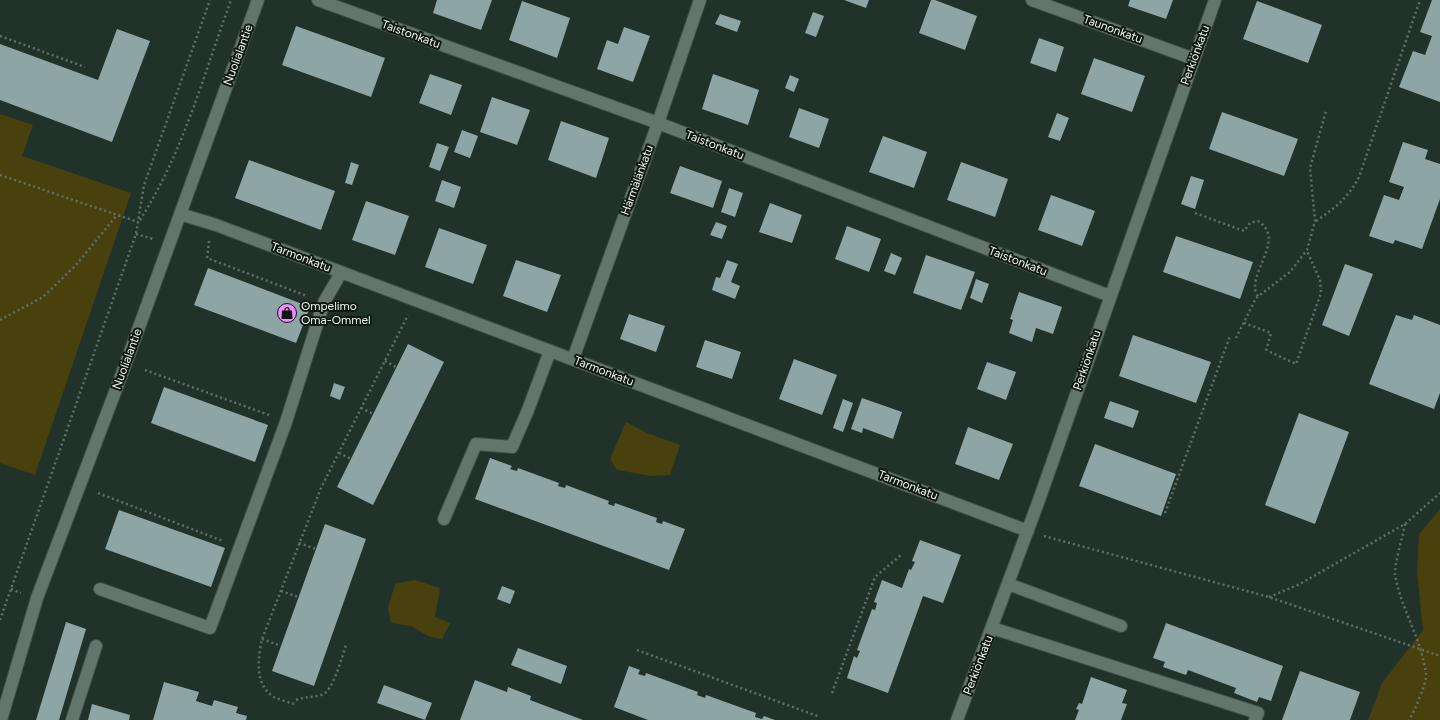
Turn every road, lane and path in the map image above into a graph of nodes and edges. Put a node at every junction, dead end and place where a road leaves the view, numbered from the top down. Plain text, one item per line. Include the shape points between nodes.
1 (210, 0) edge
2 (231, 0) edge
3 (258, 0) edge
4 (318, 0) edge
5 (700, 0) edge
6 (1032, 0) edge
7 (1215, 0) edge
8 (1420, 0) edge
9 (0, 36) edge
10 (1194, 60) junction
11 (85, 67) dead end
12 (1326, 111) dead end
13 (658, 123) junction
14 (0, 175) edge
15 (1195, 213) dead end
16 (180, 214) junction
17 (117, 215) junction
18 (1315, 221) junction
19 (138, 222) junction
20 (208, 242) dead end
21 (1307, 250) junction
22 (341, 273) junction
23 (1110, 296) junction
24 (1258, 297) junction
25 (416, 300) junction
26 (324, 302) junction
27 (0, 320) edge
28 (1244, 323) junction
29 (1230, 336) dead end
30 (1236, 338) dead end
31 (550, 351) junction
32 (1266, 351) dead end
33 (1270, 352) dead end
34 (573, 359) junction
35 (385, 361) junction
36 (396, 367) dead end
37 (145, 370) dead end
38 (361, 408) junction
39 (373, 414) dead end
40 (286, 422) junction
41 (339, 453) junction
42 (351, 459) dead end
43 (98, 493) dead end
44 (1440, 493) edge
45 (1165, 513) dead end
46 (444, 519) dead end
47 (1405, 524) junction
48 (1028, 530) junction
49 (299, 543) junction
50 (240, 547) junction
51 (316, 548) dead end
52 (901, 555) dead end
53 (1008, 584) junction
54 (100, 588) dead end
55 (281, 591) junction
56 (298, 597) dead end
57 (1268, 598) junction
58 (0, 620) edge
59 (1121, 626) dead end
60 (992, 628) junction
61 (262, 639) junction
62 (346, 645) dead end
63 (96, 646) dead end
64 (281, 646) dead end
65 (1418, 647) junction
66 (637, 650) dead end
67 (1440, 656) edge
68 (832, 693) dead end
69 (296, 700) dead end
70 (294, 704) dead end
71 (820, 717) dead end
72 (1, 720) edge
73 (72, 720) edge
74 (957, 720) edge
75 (1256, 720) edge
76 (1409, 720) edge

1 - 19 path via 144,185
2 - 19 path via 182,140 155,196
3 - 16 street, Nuolialantie
4 - 13 street, Taistonkatu
5 - 13 street, Härmälänkatu
6 - 10 street, Taunonkatu
7 - 10 street, Perkiönkatu
8 - 18 path via 1352,192 1335,208
9 - 11 path
10 - 23 street, Perkiönkatu
12 - 18 path via 1310,168
13 - 23 street, Taistonkatu
13 - 34 street, Härmälänkatu
14 - 17 path
15 - 24 path via 1244,231 1250,223 1258,221 1264,225 1268,234 1268,244 1255,287
16 - 22 street, Tarmonkatu via 216,225
16 - 72 street, Nuolialantie via 37,598
17 - 19 path
17 - 27 path via 76,265 43,297
18 - 21 path
19 - 58 path
20 - 26 path via 207,258
21 - 24 path via 1290,272
21 - 33 path via 1320,280 1321,293 1296,364
22 - 25 street, Tarmonkatu
22 - 26 street
23 - 48 street, Perkiönkatu
24 - 28 path
25 - 31 street, Tarmonkatu
25 - 35 path
26 - 40 street
28 - 30 path
28 - 32 path via 1271,333
29 - 45 path
31 - 34 street, Tarmonkatu
31 - 46 street via 512,447 476,444
34 - 48 street, Tarmonkatu
35 - 36 path
35 - 38 path
37 - 40 path
38 - 39 path
38 - 41 path
40 - 50 street
41 - 42 path
41 - 49 path via 321,488
43 - 50 path
44 - 47 path
47 - 57 path via 1298,585
47 - 65 path via 1395,574
48 - 53 street, Perkiönkatu
48 - 57 path
49 - 51 path
49 - 55 path
50 - 54 street via 210,628
52 - 68 path via 875,577
53 - 59 street
53 - 60 street, Perkiönkatu
55 - 56 path
55 - 61 path
57 - 65 path
60 - 74 street, Perkiönkatu
60 - 75 street via 1258,713
61 - 64 path
61 - 70 path via 258,670 266,691 274,697
62 - 69 path via 327,692 322,696 307,696
63 - 73 street
65 - 67 path
65 - 76 path via 1426,676
66 - 71 path

